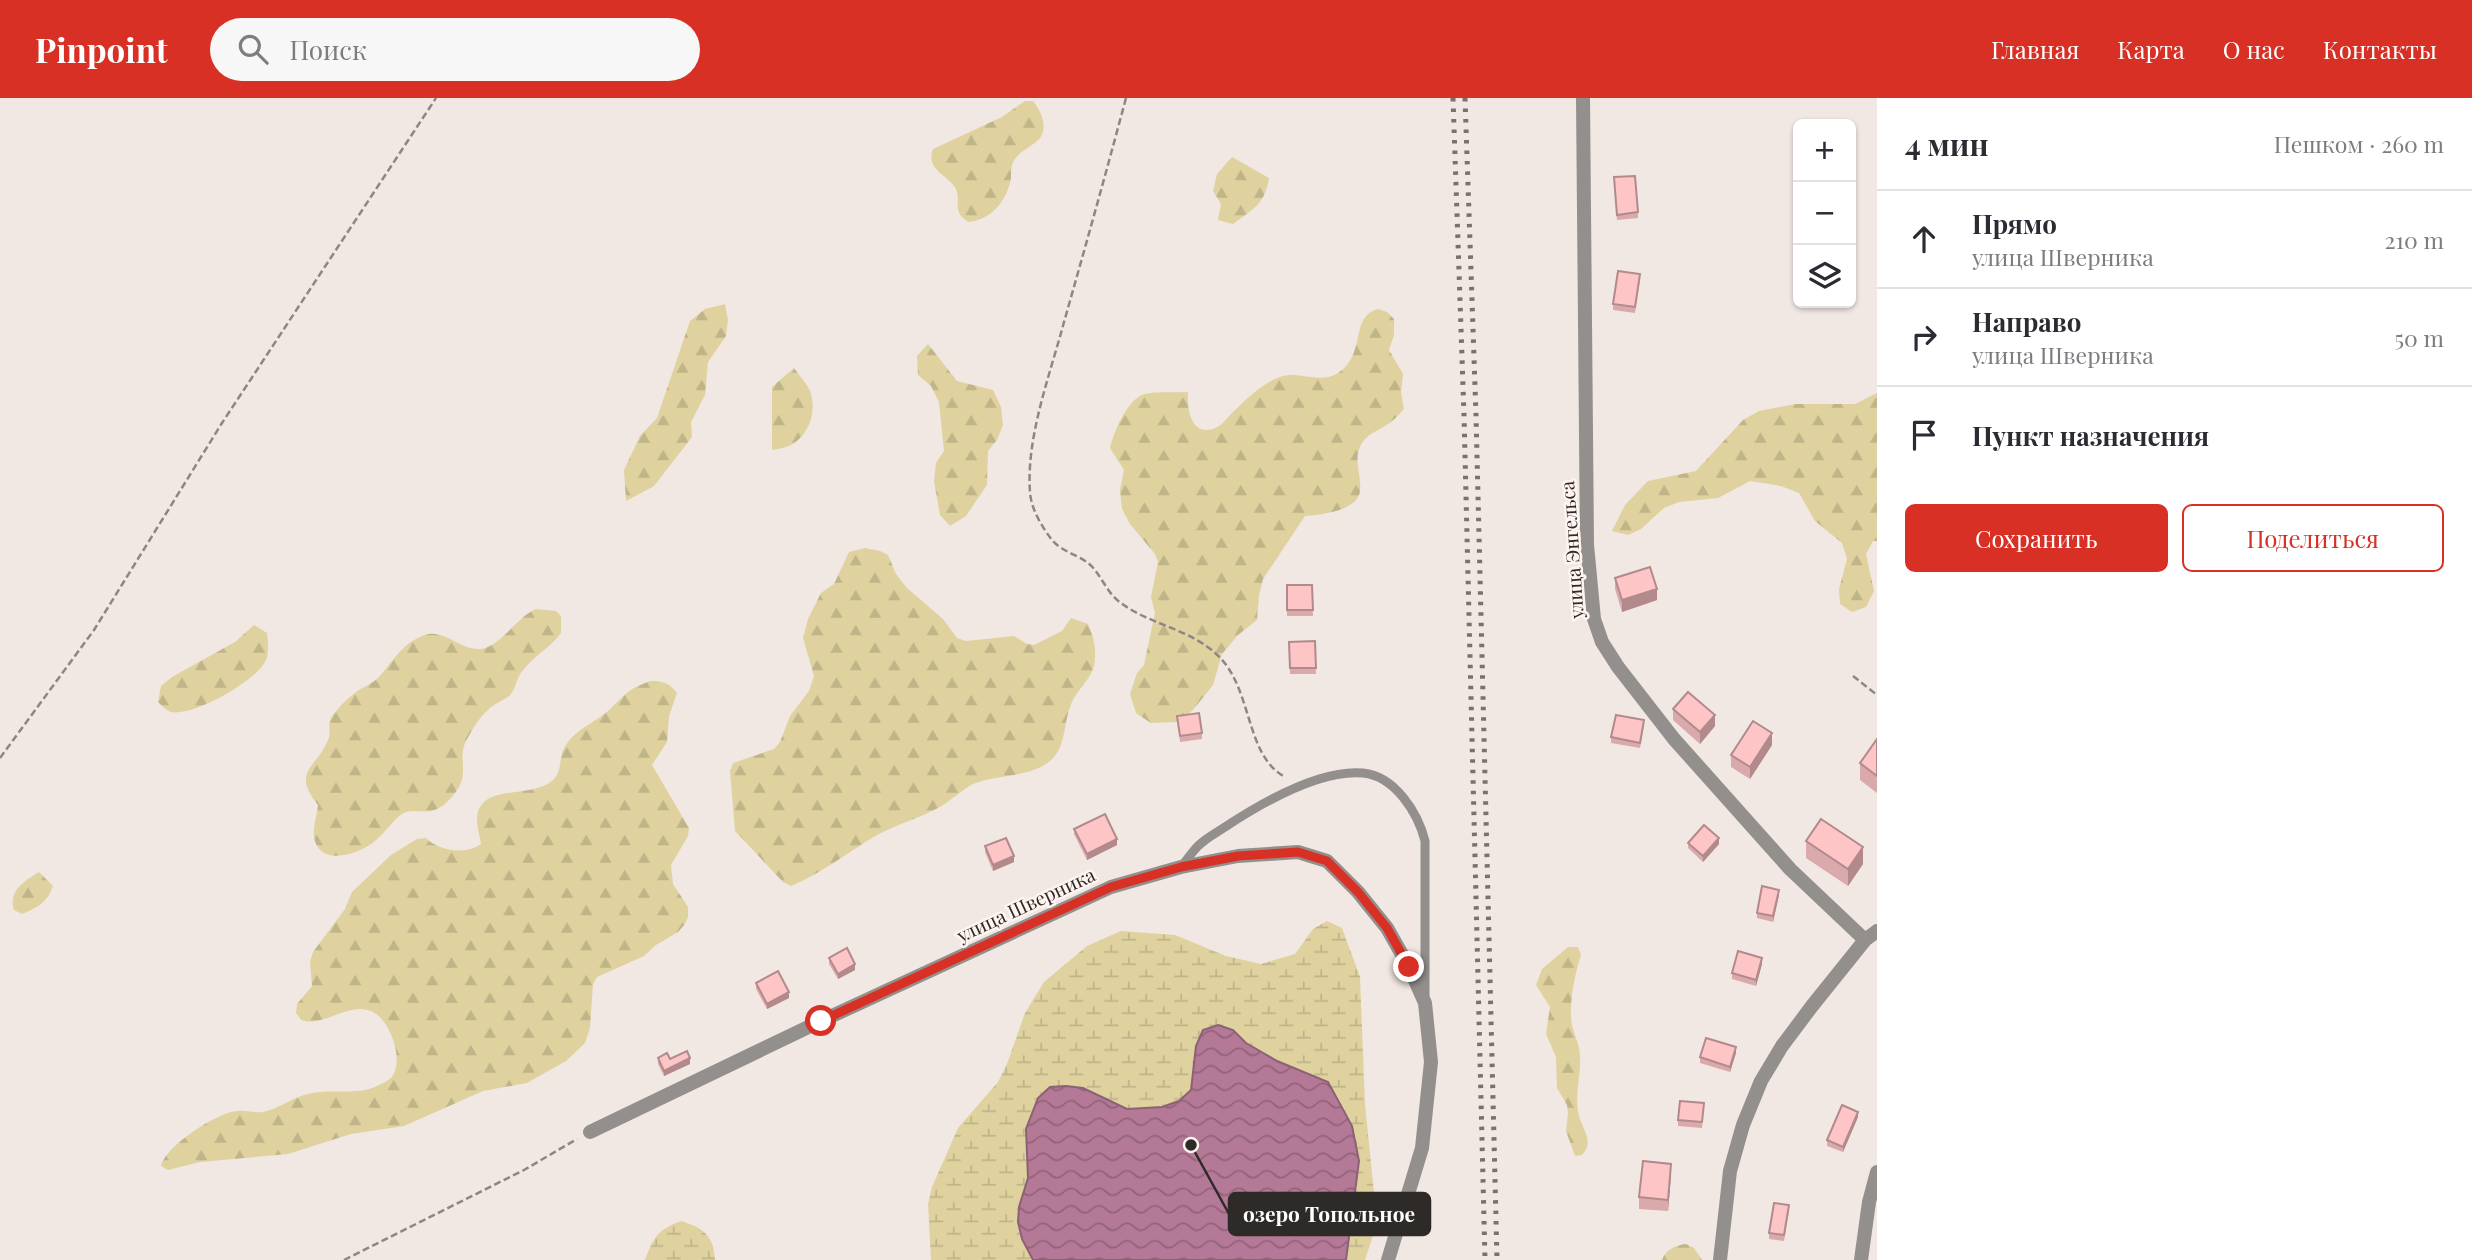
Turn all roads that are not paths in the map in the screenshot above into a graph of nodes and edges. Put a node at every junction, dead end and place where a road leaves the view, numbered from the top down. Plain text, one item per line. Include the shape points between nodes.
1 (1583, 98) edge
2 (1181, 867) junction
3 (1871, 935) edge
4 (1425, 1003) junction
5 (590, 1132) road end
6 (1877, 1172) edge
7 (1388, 1260) edge
8 (1720, 1260) edge
9 (1861, 1260) edge

1 - 3 street, улица Энгельса via 1587,531 1594,619 1618,667 1674,739 1790,869
2 - 4 street, улица Шверника via 1238,856 1298,852 1327,861 1387,928
2 - 4 lane via 1199,844 1254,808 1300,786 1364,773 1387,782 1410,805 1425,841
2 - 5 street, улица Шверника via 1111,887
3 - 8 street, улица Энгельса via 1782,1046 1761,1082 1730,1171
4 - 7 street, улица Шверника via 1431,1062 1422,1147
6 - 9 street

